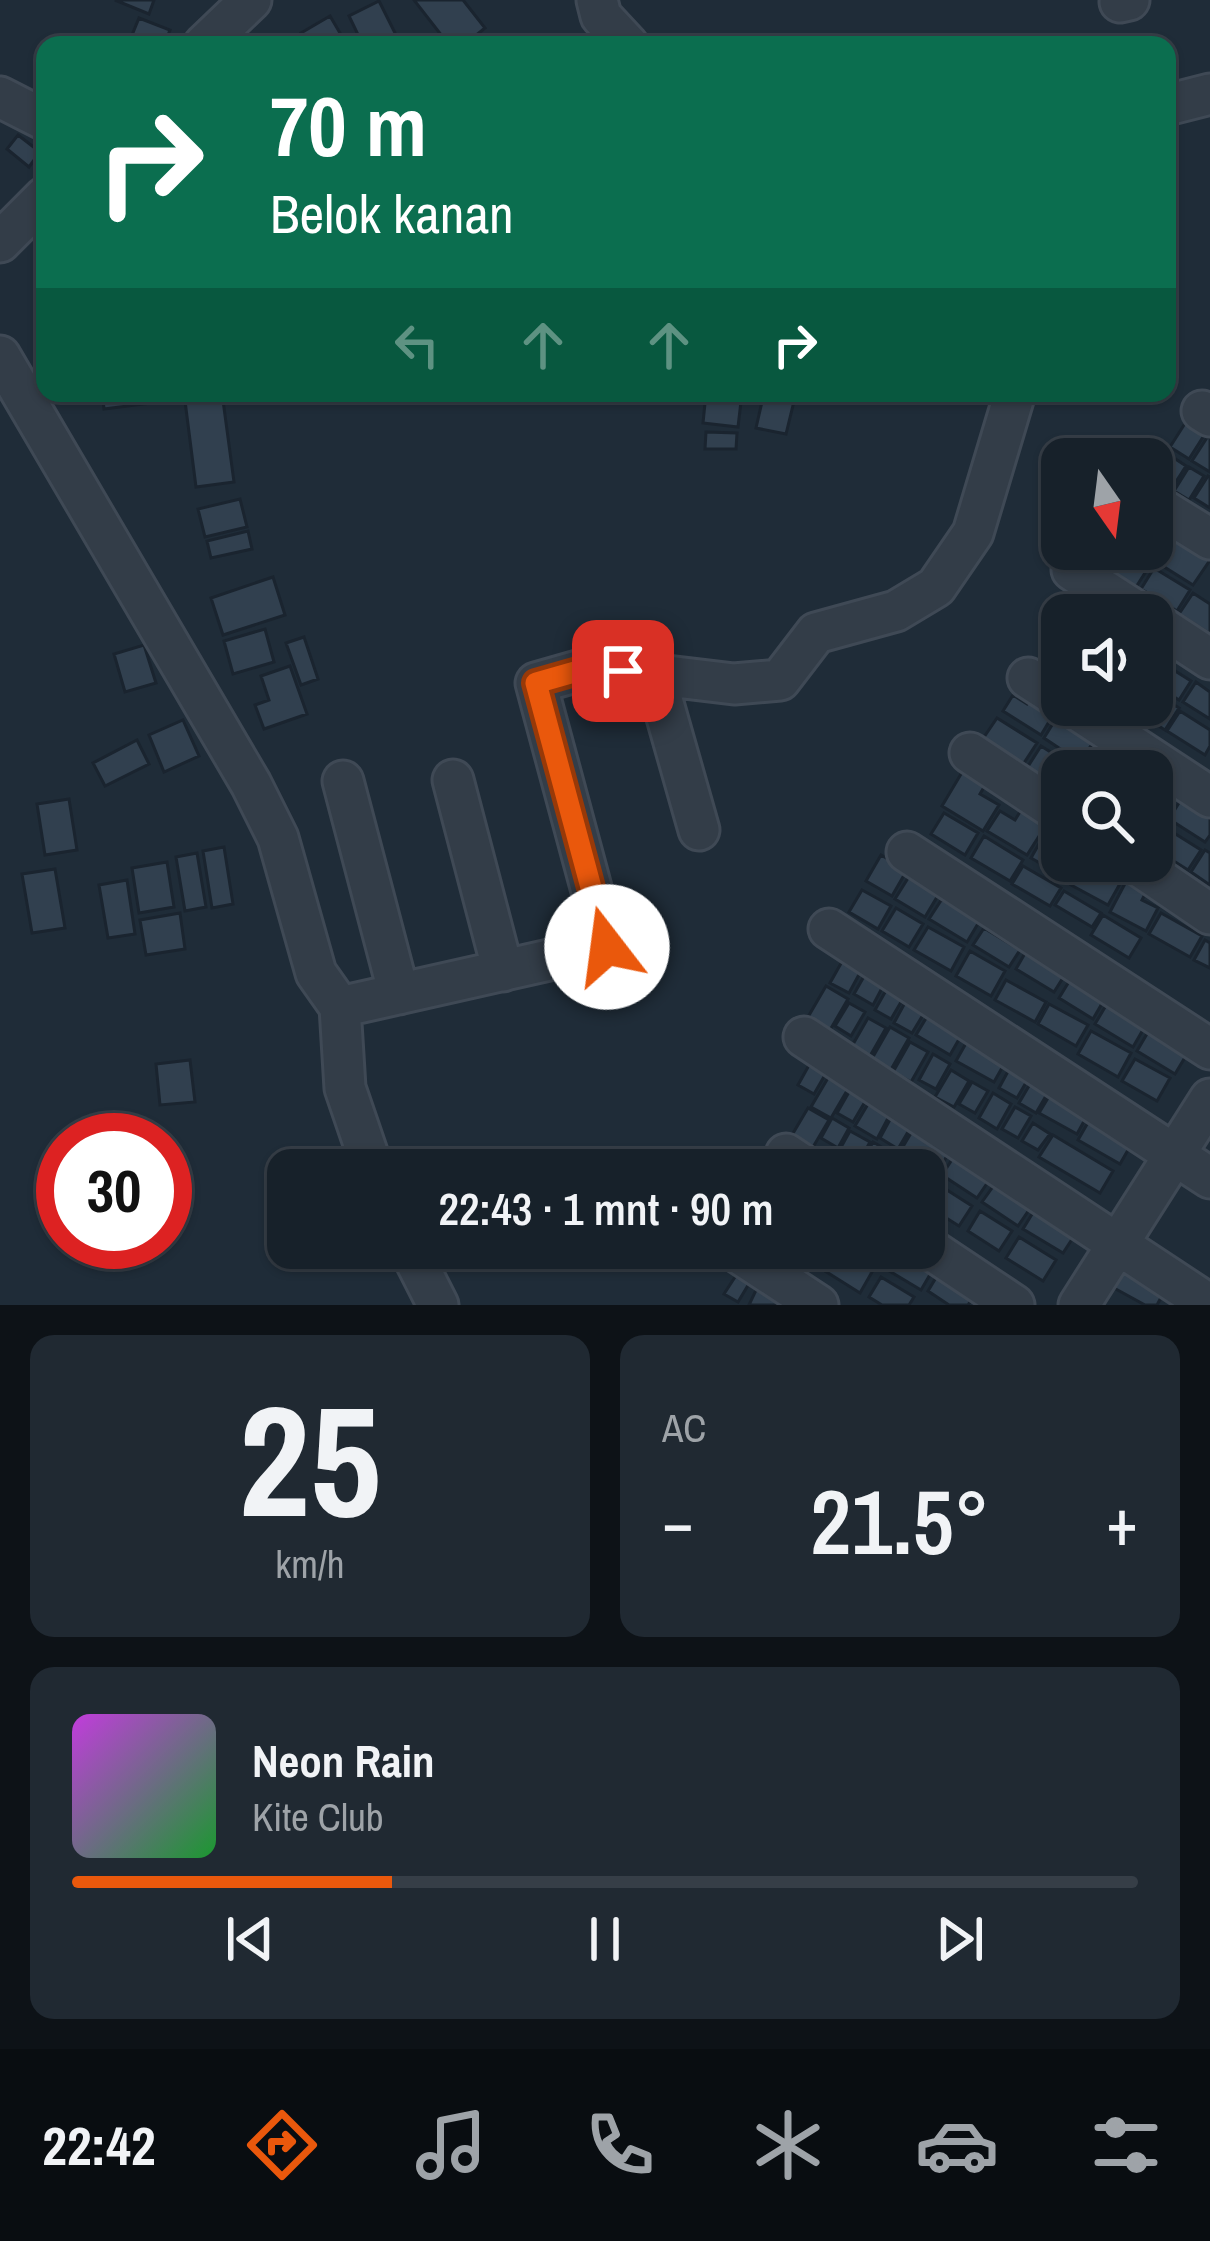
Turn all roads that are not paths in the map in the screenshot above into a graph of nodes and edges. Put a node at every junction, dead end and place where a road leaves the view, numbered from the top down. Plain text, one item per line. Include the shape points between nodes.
1 (251, 0) edge
2 (608, 5) edge
3 (213, 36) edge
4 (624, 36) edge
5 (1210, 94) edge
6 (0, 97) edge
7 (1176, 103) edge
8 (36, 115) edge
9 (36, 206) edge
10 (0, 242) edge
11 (0, 356) edge
12 (1012, 402) edge
13 (1173, 516) edge
14 (1210, 538) edge
15 (1072, 570) dead end
16 (1109, 594) edge
17 (1173, 635) edge
18 (1210, 658) edge
19 (655, 675) junction
20 (1028, 678) dead end
21 (1041, 686) edge
22 (1102, 726) edge
23 (970, 753) dead end
24 (453, 780) dead end
25 (343, 782) dead end
26 (1210, 797) edge
27 (1041, 800) edge
28 (699, 830) dead end
29 (907, 852) dead end
30 (1163, 882) edge
31 (1210, 914) edge
32 (829, 929) dead end
33 (503, 970) junction
34 (400, 994) junction
35 (340, 1006) junction
36 (804, 1037) dead end
37 (1210, 1049) edge
38 (1210, 1099) edge
39 (367, 1149) edge
40 (1174, 1155) junction
41 (1210, 1178) edge
42 (1118, 1244) junction
43 (945, 1259) edge
44 (420, 1269) edge
45 (762, 1269) edge
46 (1210, 1304) edge
47 (438, 1305) edge
48 (818, 1305) edge
49 (1014, 1305) edge
50 (1079, 1305) edge

1 - 3 street
2 - 4 street
5 - 7 street
6 - 8 street
9 - 10 street
11 - 35 street via 251,784 278,838 316,973
12 - 19 street via 974,533 936,586 896,611 816,633 780,680
13 - 14 street
15 - 16 street
17 - 18 street
19 - 28 street
19 - 33 street via 592,667 536,683 607,947
20 - 21 street
22 - 26 street
23 - 27 street
24 - 33 street
25 - 34 street
29 - 37 street
30 - 31 street
32 - 40 street
33 - 34 street
34 - 35 street
35 - 39 street via 345,1088
36 - 42 street
38 - 40 street
40 - 41 street
40 - 42 street
42 - 46 street
42 - 50 street
43 - 49 street
44 - 47 street
45 - 48 street

